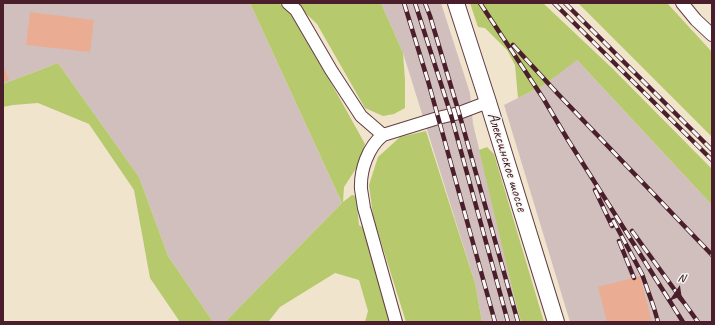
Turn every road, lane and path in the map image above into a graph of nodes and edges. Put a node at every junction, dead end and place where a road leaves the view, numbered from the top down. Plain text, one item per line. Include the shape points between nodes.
1 (288, 3) edge
2 (456, 3) edge
3 (682, 3) edge
4 (712, 36) edge
5 (488, 102) junction
6 (383, 135) junction
7 (396, 322) edge
8 (556, 322) edge

1 - 6 street via 296,10 361,116
2 - 5 main road, Алексинское шоссе
3 - 4 street
5 - 6 street
5 - 8 main road, Алексинское шоссе
6 - 7 street via 373,146 365,162 361,189

